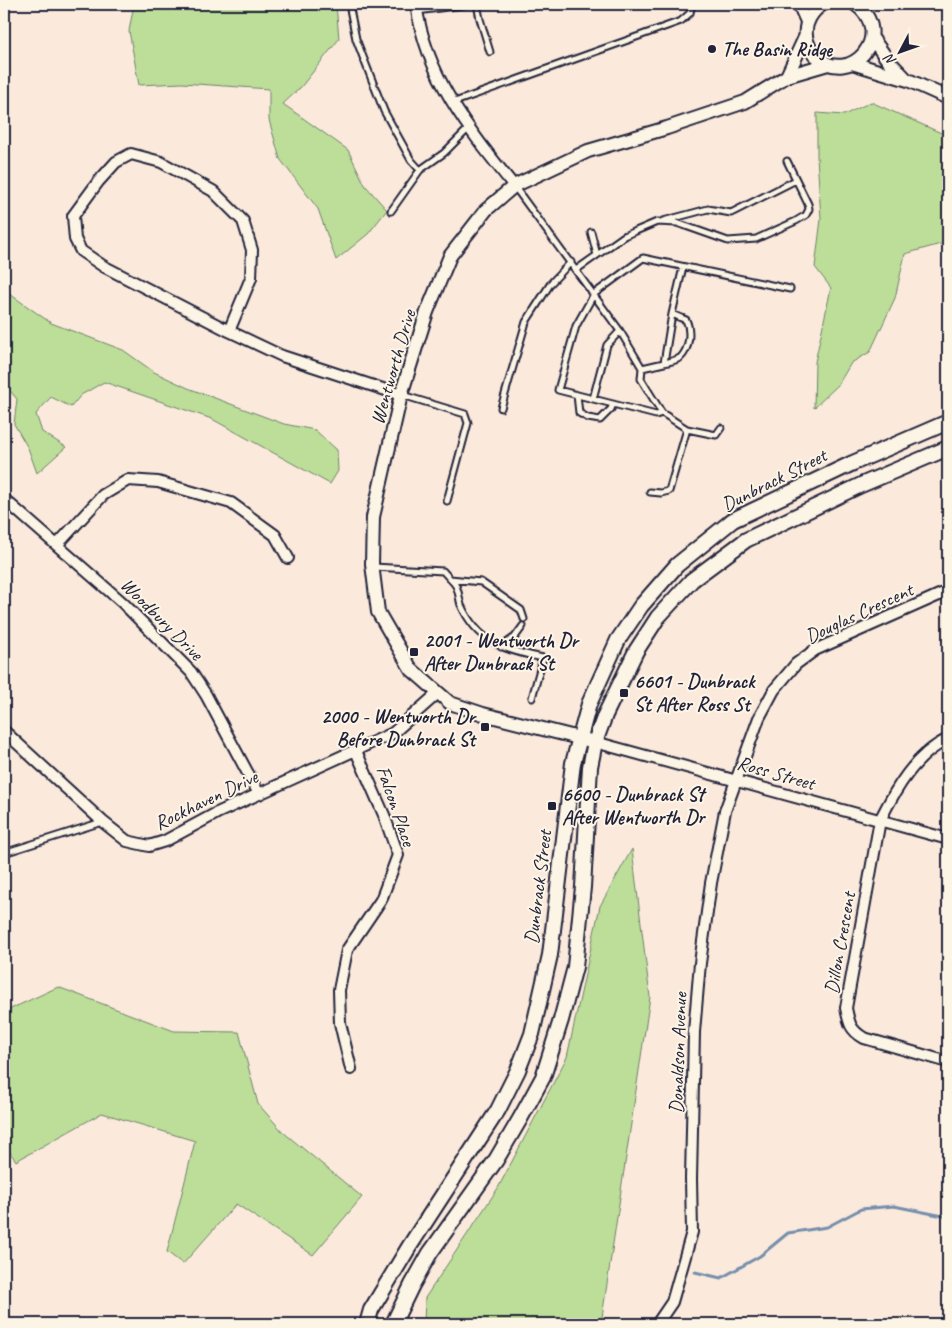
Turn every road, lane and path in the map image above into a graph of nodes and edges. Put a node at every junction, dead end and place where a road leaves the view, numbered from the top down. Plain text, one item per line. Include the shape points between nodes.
1 (349, 4) edge
2 (470, 4) edge
3 (478, 4) edge
4 (692, 4) edge
5 (798, 4) edge
6 (822, 4) edge
7 (855, 4) edge
8 (874, 4) edge
9 (416, 7) edge
10 (868, 17) junction
11 (806, 30) junction
12 (872, 38) junction
13 (490, 52) dead end
14 (852, 63) junction
15 (828, 64) junction
16 (787, 76) junction
17 (908, 80) junction
18 (948, 98) edge
19 (452, 103) junction
20 (469, 128) junction
21 (787, 161) dead end
22 (420, 170) junction
23 (796, 180) junction
24 (514, 186) junction
25 (391, 211) dead end
26 (657, 222) junction
27 (591, 232) dead end
28 (597, 255) junction
29 (571, 262) junction
30 (683, 267) junction
31 (576, 270) junction
32 (790, 289) dead end
33 (594, 294) junction
34 (672, 314) junction
35 (620, 331) junction
36 (229, 332) junction
37 (664, 364) junction
38 (642, 368) junction
39 (401, 395) junction
40 (577, 395) junction
41 (593, 400) junction
42 (613, 404) junction
43 (501, 408) dead end
44 (662, 412) junction
45 (948, 422) edge
46 (721, 428) dead end
47 (687, 429) junction
48 (948, 448) edge
49 (650, 492) dead end
50 (4, 499) edge
51 (447, 501) dead end
52 (57, 545) junction
53 (288, 558) dead end
54 (372, 567) junction
55 (449, 578) junction
56 (948, 591) edge
57 (524, 619) dead end
58 (523, 626) dead end
59 (501, 647) junction
60 (438, 694) junction
61 (532, 698) dead end
62 (4, 731) edge
63 (579, 738) junction
64 (948, 739) edge
65 (595, 742) junction
66 (356, 751) junction
67 (736, 780) junction
68 (259, 794) junction
69 (880, 820) junction
70 (102, 822) junction
71 (948, 839) edge
72 (4, 853) edge
73 (948, 1062) edge
74 (351, 1069) dead end
75 (948, 1318) edge
76 (368, 1324) edge
77 (393, 1324) edge
78 (657, 1324) edge
79 (944, 1324) edge

1 - 22 lane via 356,39 384,111
2 - 9 lane
3 - 13 lane
4 - 19 lane via 690,13 681,21
5 - 11 street
6 - 11 street via 815,10
7 - 10 street
8 - 10 street
9 - 19 street via 430,58
10 - 12 street
11 - 15 street via 813,53
11 - 16 street
12 - 14 street via 865,53
12 - 17 street
14 - 15 street, Wentworth Drive
14 - 17 street, Wentworth Drive
15 - 16 street, Wentworth Drive
16 - 24 street, Wentworth Drive via 745,102 588,151
17 - 18 street
19 - 20 street
20 - 22 lane via 444,153
20 - 24 street
21 - 23 lane
22 - 25 lane
23 - 26 lane via 731,213 708,210
23 - 26 lane via 808,204 806,215 756,239 728,241 677,223
24 - 29 lane
24 - 39 street, Wentworth Drive via 486,210 450,256 427,312
26 - 28 lane via 624,236
27 - 28 lane
28 - 31 lane
29 - 31 lane
29 - 43 lane via 551,283 526,322
30 - 32 lane
30 - 33 lane via 643,258
30 - 34 lane
31 - 33 lane
33 - 35 lane
33 - 40 lane via 576,326 558,390
34 - 37 lane
34 - 37 lane via 686,320 690,328 688,342 680,357
35 - 38 lane
35 - 41 lane via 608,345
36 - 36 street via 251,278 252,250 243,221 213,191 161,162 130,154 116,162 73,216 75,239 81,251 103,266
36 - 39 street via 282,356
37 - 38 lane
38 - 44 lane via 641,379
39 - 51 lane via 464,414 468,423
39 - 54 street, Wentworth Drive via 373,518
40 - 41 lane
40 - 42 lane via 579,413 588,418 600,420
41 - 42 lane
42 - 44 lane via 656,415
44 - 47 lane
45 - 63 main road, Dunbrack Street via 853,462 732,520 677,565 641,606 618,640 589,704
46 - 47 lane via 716,436
47 - 49 lane via 669,491
48 - 65 main road, Dunbrack Street via 746,540 692,580 658,617 636,651
50 - 52 street, Woodbury Drive
52 - 53 street via 103,495 128,480 158,482 231,503 275,535
52 - 68 street, Woodbury Drive via 124,603 191,672
54 - 55 lane via 442,571
54 - 60 street, Wentworth Drive via 378,612 411,669
55 - 57 lane via 481,582 521,610
55 - 59 lane via 456,585 460,604 478,632
56 - 67 street, Douglas Crescent via 815,650 796,664 774,690 759,718
58 - 59 lane
59 - 61 lane via 542,658
60 - 63 street, Wentworth Drive via 450,703 483,714
60 - 66 street, Rockhaven Drive via 392,733
62 - 70 street, Rockhaven Drive
63 - 65 street, Wentworth Drive
63 - 76 main road, Dunbrack Street via 573,763 550,955 532,1034 498,1110 409,1247 371,1310
64 - 69 street via 915,763
65 - 67 street, Ross Street
65 - 77 main road, Dunbrack Street via 590,767 575,967 543,1076 496,1160 430,1253
66 - 68 street, Rockhaven Drive
66 - 74 street, Falcon Place via 398,855 381,900 347,950 339,1007
67 - 69 street, Ross Street
67 - 78 street, Donaldson Avenue via 725,810 700,963 694,1032 692,1232 672,1302
68 - 70 street, Rockhaven Drive via 149,846 126,841
69 - 71 street, Ross Street
69 - 73 street, Dillon Crescent via 846,1008 850,1024 855,1033 864,1038
70 - 72 lane
75 - 79 street

